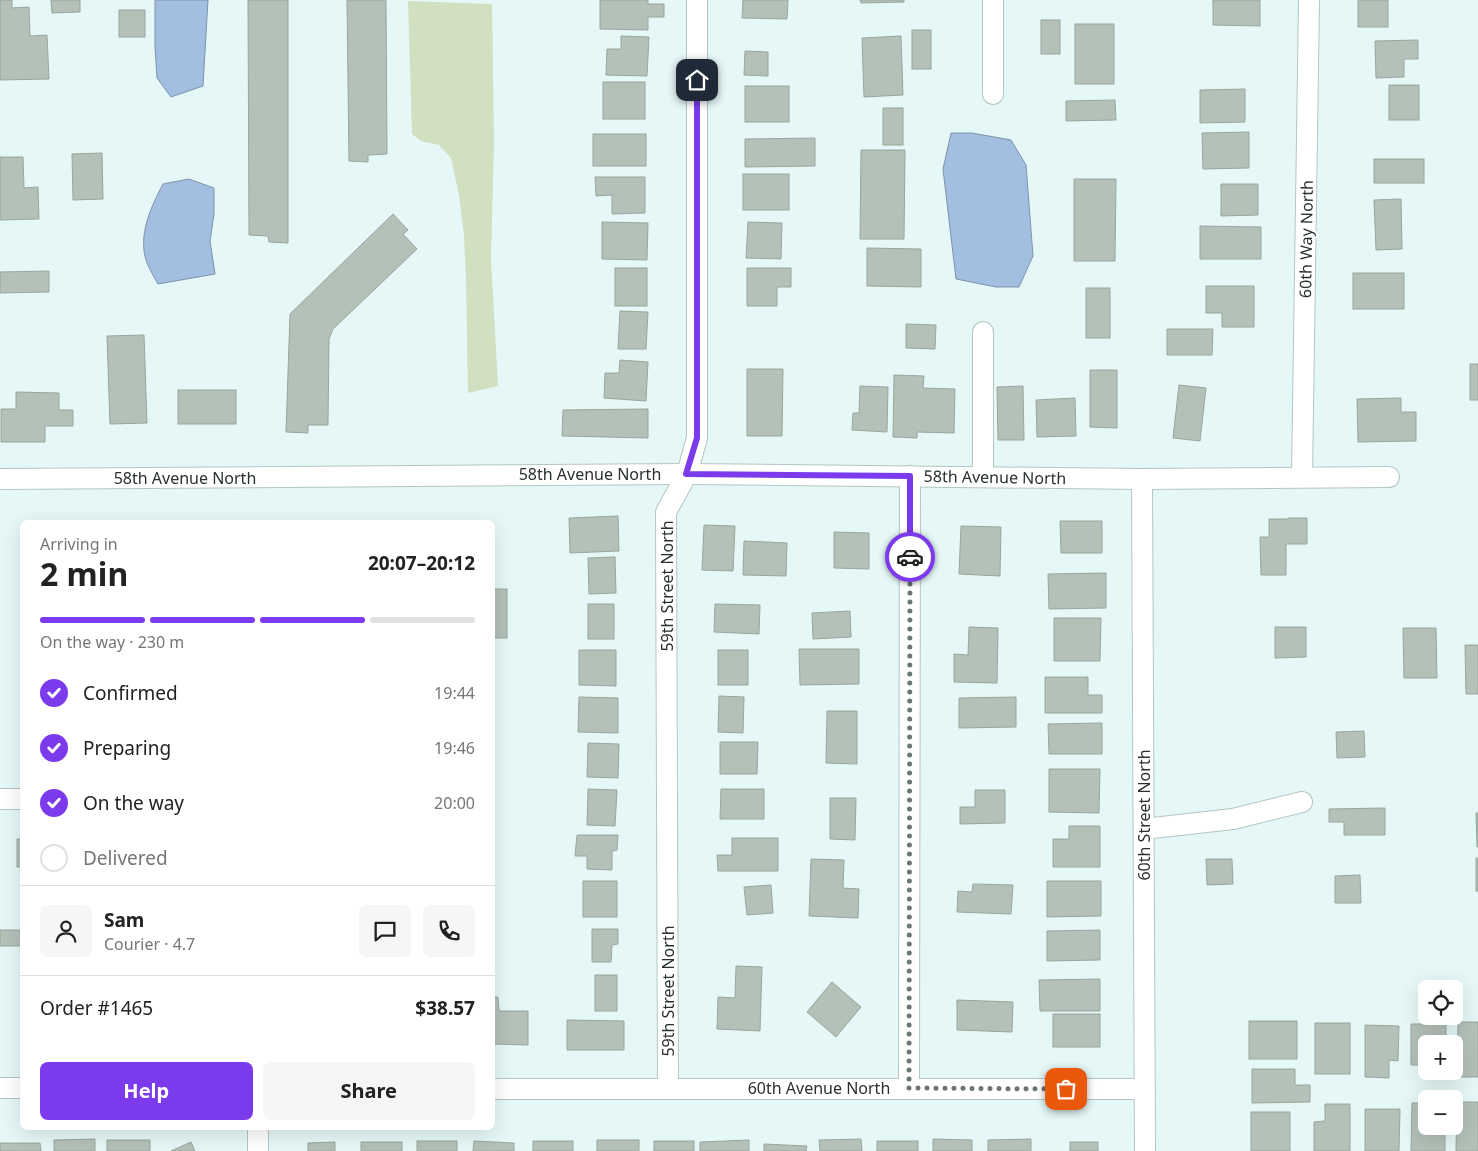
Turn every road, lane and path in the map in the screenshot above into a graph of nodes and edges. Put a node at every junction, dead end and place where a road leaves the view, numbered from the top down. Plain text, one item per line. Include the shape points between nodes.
1 (697, 0) edge
2 (993, 0) edge
3 (1309, 0) edge
4 (993, 94) dead end
5 (983, 332) dead end
6 (686, 474) junction
7 (910, 476) junction
8 (983, 477) junction
9 (1302, 478) junction
10 (1389, 478) dead end
11 (0, 479) edge
12 (1142, 479) junction
13 (0, 799) edge
14 (20, 799) edge
15 (1302, 802) dead end
16 (1144, 829) junction
17 (0, 1088) edge
18 (20, 1088) edge
19 (909, 1088) junction
20 (495, 1089) edge
21 (668, 1089) junction
22 (1145, 1089) junction
23 (258, 1130) edge
24 (258, 1151) edge
25 (1145, 1151) edge

1 - 6 street, 59th Street North via 697,438
2 - 4 street
3 - 9 street, 60th Way North
5 - 8 street
6 - 7 street, 58th Avenue North
6 - 11 street, 58th Avenue North
6 - 21 street, 59th Street North via 666,512
7 - 8 street, 58th Avenue North
7 - 19 street
8 - 12 street, 58th Avenue North
9 - 10 street, 58th Avenue North
9 - 12 street, 58th Avenue North
12 - 16 street, 60th Street North
13 - 14 street
15 - 16 street via 1233,819
16 - 22 street, 60th Street North
17 - 18 street
19 - 21 street, 60th Avenue North
19 - 22 street, 60th Avenue North
20 - 21 street, 60th Avenue North
22 - 25 street, 60th Street North
23 - 24 street

